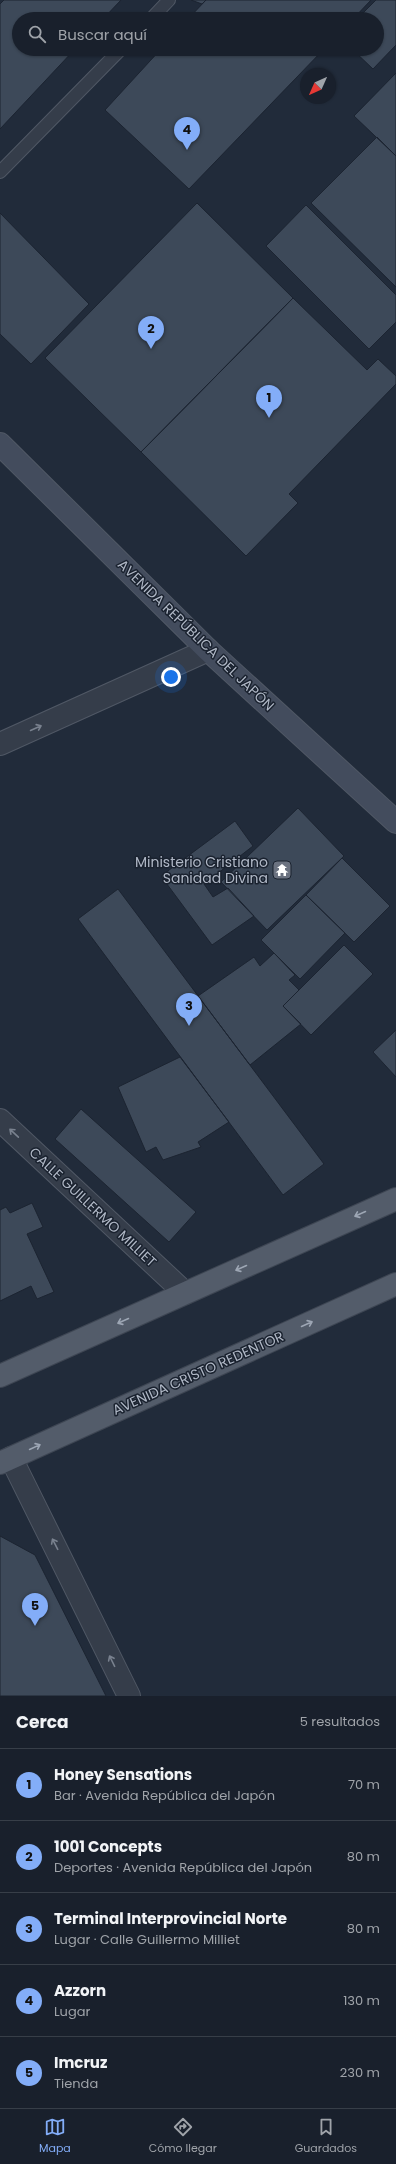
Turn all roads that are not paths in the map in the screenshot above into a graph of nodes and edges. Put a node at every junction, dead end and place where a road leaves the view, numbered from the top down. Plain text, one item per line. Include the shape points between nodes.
1 (169, 0) edge
2 (158, 12) edge
3 (114, 56) edge
4 (0, 172) edge
5 (2, 449) edge
6 (208, 650) junction
7 (0, 744) edge
8 (396, 822) edge
9 (0, 1120) edge
10 (396, 1199) edge
11 (396, 1284) edge
12 (185, 1293) junction
13 (0, 1376) edge
14 (5, 1460) edge
15 (129, 1696) edge

1 - 2 lane
3 - 4 lane
5 - 6 street, AVENIDA REPÚBLICA DEL JAPÓN
7 -> 6 street
6 - 8 street, AVENIDA REPÚBLICA DEL JAPÓN
12 -> 9 street, CALLE GUILLERMO MILLIET
10 -> 12 main road
14 -> 11 main road, AVENIDA CRISTO REDENTOR
12 -> 13 main road
15 -> 14 street

